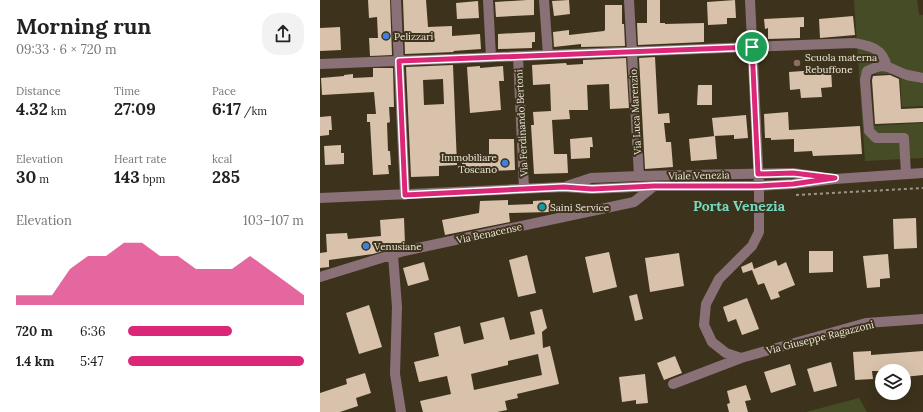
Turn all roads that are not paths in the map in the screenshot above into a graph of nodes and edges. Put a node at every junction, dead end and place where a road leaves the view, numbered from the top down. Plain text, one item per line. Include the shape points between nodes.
1 (396, 0) edge
2 (488, 0) edge
3 (544, 0) edge
4 (629, 0) edge
5 (750, 0) edge
6 (752, 47) junction
7 (631, 52) junction
8 (548, 55) junction
9 (518, 56) junction
10 (491, 58) junction
11 (399, 61) junction
12 (320, 64) edge
13 (887, 66) junction
14 (923, 78) edge
15 (923, 173) edge
16 (758, 174) junction
17 (906, 174) junction
18 (639, 176) junction
19 (835, 178) junction
20 (654, 186) junction
21 (759, 186) junction
22 (564, 187) junction
23 (524, 189) junction
24 (405, 195) junction
25 (320, 198) edge
26 (393, 255) junction
27 (320, 277) edge
28 (923, 319) edge
29 (742, 358) junction
30 (673, 384) dead end
31 (401, 412) edge

1 - 11 street
2 - 10 street
3 - 8 street
4 - 7 street, Via Luca Marenzio
5 - 6 street
6 - 7 street
6 - 13 street via 854,43 872,46 885,58
6 - 16 street
7 - 8 street
7 - 18 street, Via Luca Marenzio
8 - 9 street
9 - 10 street
9 - 23 street, Via Ferdinando Bertoni
10 - 11 street
11 - 12 street
11 - 24 street
13 - 14 street
13 - 17 street via 878,66 867,71 865,80 869,131 876,138 904,138
15 - 17 street, Viale Venezia
16 - 18 street, Viale Venezia
16 - 19 street, Viale Venezia via 793,173
16 - 21 street
17 - 19 street, Viale Venezia
18 - 22 street, Viale Venezia via 591,178
19 - 21 street, Viale Venezia
20 - 21 street, Viale Venezia
20 - 22 street, Viale Venezia via 592,189
20 - 26 street, Via Benacense via 634,202
21 - 29 street via 760,232 752,246 719,279 706,304 704,325 712,342 726,353
22 - 23 street, Viale Venezia
23 - 24 street, Viale Venezia
24 - 25 street, Viale Venezia
26 - 27 street, Via Benacense
26 - 31 street via 397,307 395,374
28 - 29 street, Via Giuseppe Ragazzoni via 866,323
29 - 30 street, Via Giuseppe Ragazzoni

